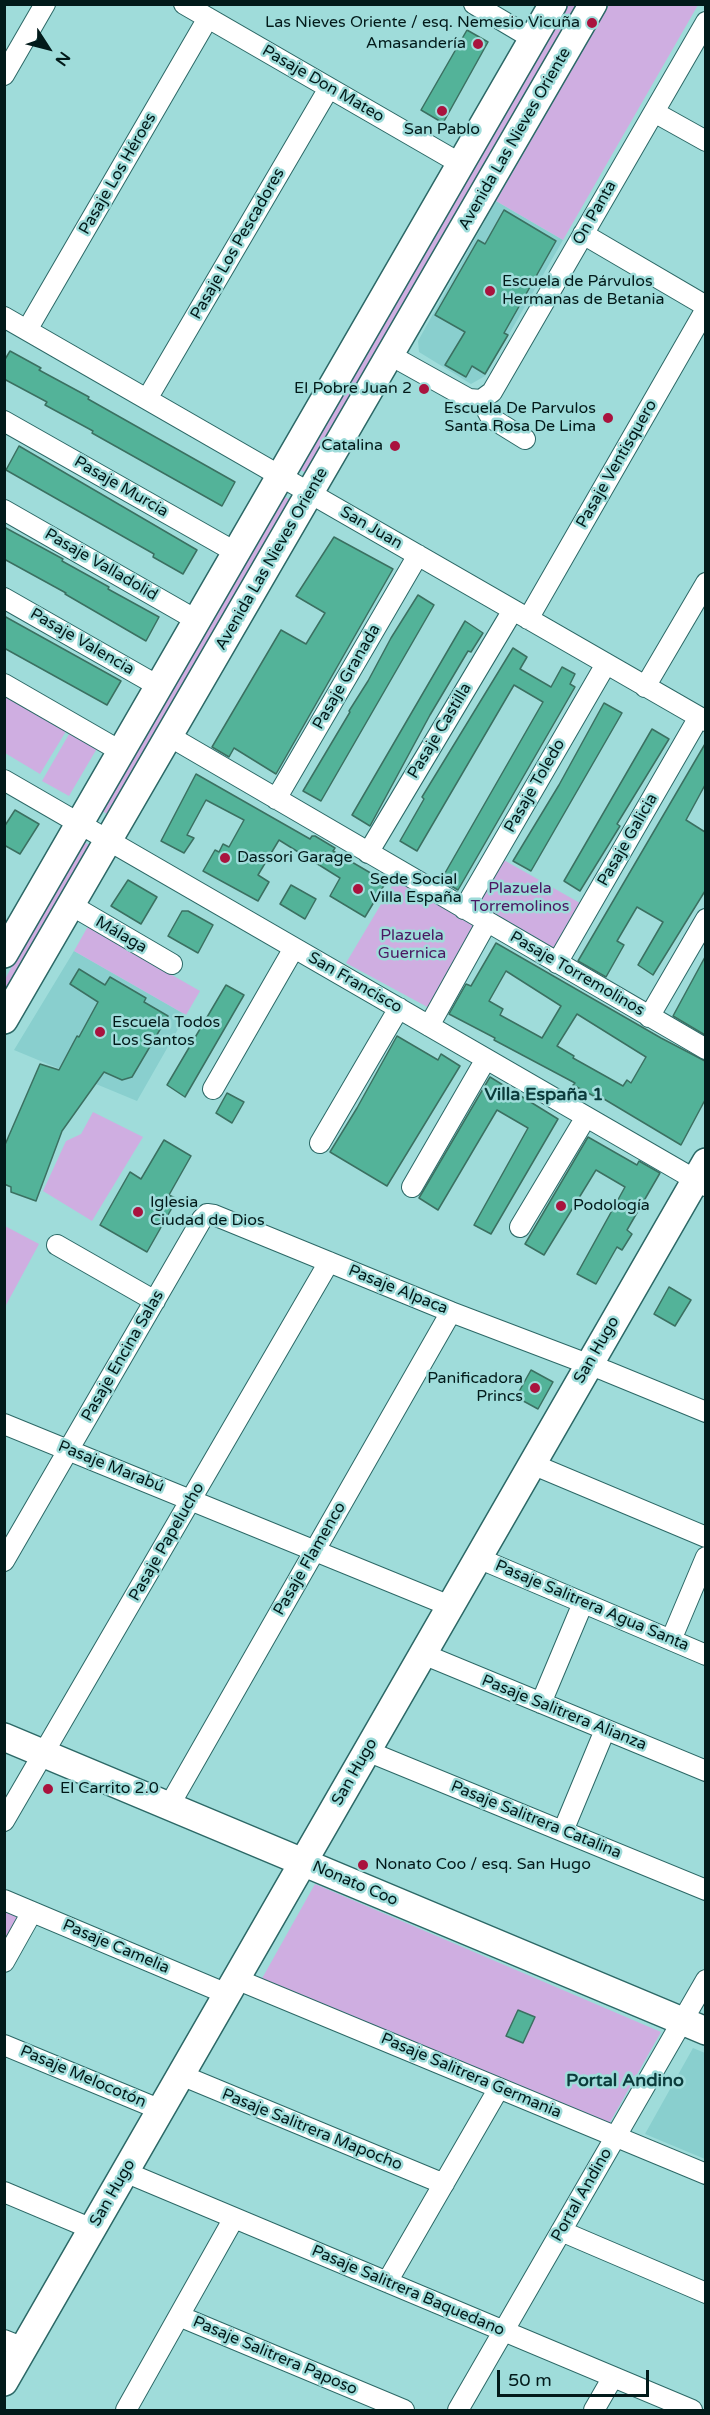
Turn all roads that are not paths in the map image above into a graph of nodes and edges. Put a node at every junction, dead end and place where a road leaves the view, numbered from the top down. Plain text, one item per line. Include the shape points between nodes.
1 (45, 4) edge
2 (184, 4) edge
3 (474, 4) edge
4 (553, 4) edge
5 (593, 4) edge
6 (208, 18) junction
7 (705, 22) edge
8 (533, 39) junction
9 (4, 75) edge
10 (328, 88) junction
11 (654, 112) junction
12 (705, 141) edge
13 (461, 164) junction
14 (583, 234) junction
15 (705, 307) edge
16 (4, 317) edge
17 (27, 330) junction
18 (390, 355) junction
19 (147, 399) junction
20 (481, 400) junction
21 (4, 421) edge
22 (525, 439) dead end
23 (282, 477) junction
24 (310, 493) junction
25 (4, 510) edge
26 (237, 553) junction
27 (418, 555) junction
28 (705, 583) edge
29 (4, 598) edge
30 (520, 614) junction
31 (198, 621) junction
32 (606, 664) junction
33 (4, 684) edge
34 (160, 687) junction
35 (645, 687) junction
36 (702, 719) edge
37 (169, 736) junction
38 (122, 752) junction
39 (5, 781) edge
40 (276, 799) junction
41 (80, 824) junction
42 (108, 840) junction
43 (368, 853) junction
44 (71, 905) junction
45 (464, 909) junction
46 (705, 919) edge
47 (487, 922) junction
48 (294, 948) junction
49 (4, 954) edge
50 (557, 963) junction
51 (172, 964) dead end
52 (399, 1008) junction
53 (649, 1017) junction
54 (4, 1020) edge
55 (429, 1026) junction
56 (705, 1049) edge
57 (486, 1059) junction
58 (213, 1089) dead end
59 (586, 1117) junction
60 (320, 1143) dead end
61 (702, 1176) edge
62 (412, 1187) dead end
63 (207, 1215) joint
64 (520, 1227) dead end
65 (57, 1245) dead end
66 (329, 1262) junction
67 (155, 1301) junction
68 (451, 1312) junction
69 (589, 1364) junction
70 (705, 1412) edge
71 (4, 1424) edge
72 (69, 1450) junction
73 (532, 1464) junction
74 (191, 1500) junction
75 (705, 1537) edge
76 (315, 1551) junction
77 (705, 1557) edge
78 (478, 1558) junction
79 (4, 1561) edge
80 (583, 1603) junction
81 (450, 1606) junction
82 (670, 1640) junction
83 (423, 1654) junction
84 (705, 1655) edge
85 (541, 1703) junction
86 (605, 1730) junction
87 (4, 1737) edge
88 (367, 1751) junction
89 (44, 1754) junction
90 (705, 1772) edge
91 (169, 1806) junction
92 (4, 1821) edge
93 (563, 1831) junction
94 (303, 1862) junction
95 (705, 1890) edge
96 (4, 1900) edge
97 (32, 1912) junction
98 (4, 1962) edge
99 (705, 1980) edge
100 (232, 1986) junction
101 (694, 2026) edge
102 (4, 2045) edge
103 (181, 2075) junction
104 (499, 2088) junction
105 (161, 2110) junction
106 (616, 2137) junction
107 (125, 2172) junction
108 (705, 2174) edge
109 (444, 2184) junction
110 (4, 2193) edge
111 (234, 2218) junction
112 (92, 2229) junction
113 (561, 2231) junction
114 (387, 2282) junction
115 (705, 2293) edge
116 (179, 2316) junction
117 (503, 2331) junction
118 (14, 2344) edge
119 (613, 2377) junction
120 (4, 2382) edge
121 (126, 2410) edge
122 (404, 2410) edge
123 (458, 2410) edge
124 (594, 2410) edge
125 (692, 2410) edge

1 - 9 street
2 - 6 street, Pasaje Don Mateo
3 - 8 street
4 - 8 street, Avenida Las Nieves Oriente
5 - 18 street, Avenida Las Nieves Oriente
6 - 10 street, Pasaje Don Mateo
6 - 17 street, Pasaje Los Héroes
7 - 11 street, On Panta
8 - 13 street, Avenida Las Nieves Oriente
10 - 13 street, Pasaje Don Mateo
10 - 19 street, Pasaje Los Pescadores
11 - 12 street
11 - 14 street, On Panta
13 - 23 street, Avenida Las Nieves Oriente
14 - 15 street
14 - 20 street, On Panta via 492,392
15 - 30 street, Pasaje Ventisquero
16 - 17 street, San Juan
17 - 19 street, San Juan
18 - 20 street via 469,399
18 - 24 street, Avenida Las Nieves Oriente
19 - 23 street, San Juan
20 - 22 street via 491,418
21 - 26 street, Pasaje Murcia
23 - 24 street, San Juan
23 - 26 street, Avenida Las Nieves Oriente
24 - 27 street, San Juan
24 - 37 street, Avenida Las Nieves Oriente
25 - 31 street, Pasaje Valladolid
26 - 31 street, Avenida Las Nieves Oriente
27 - 30 street, San Juan
27 - 40 street, Pasaje Granada
28 - 35 street
29 - 34 street, Pasaje Valencia
30 - 32 street, San Juan
30 - 43 street, Pasaje Castilla
31 - 34 street, Avenida Las Nieves Oriente
32 - 35 street, San Juan
32 - 45 street, Pasaje Toledo
33 - 38 street
34 - 38 street, Avenida Las Nieves Oriente
35 - 36 street, San Juan
36 - 50 street, Pasaje Galicia
37 - 40 street, Pasaje Torremolinos
37 - 42 street, Avenida Las Nieves Oriente
38 - 41 street, Avenida Las Nieves Oriente
39 - 41 street, San Francisco
40 - 43 street, Pasaje Torremolinos
41 - 42 street, San Francisco
41 - 49 street, Avenida Las Nieves Oriente
42 - 44 street, Avenida Las Nieves Oriente
42 - 48 street, San Francisco
43 - 45 street, Pasaje Torremolinos
44 - 51 street, Málaga
44 - 54 street, Avenida Las Nieves Oriente
45 - 47 street, Pasaje Torremolinos
46 - 53 street
47 - 50 street, Pasaje Torremolinos
47 - 55 street
48 - 52 street, San Francisco
48 - 58 street
50 - 53 street, Pasaje Torremolinos
52 - 55 street, San Francisco
52 - 60 street
53 - 56 street, Pasaje Torremolinos
55 - 57 street, San Francisco
57 - 59 street, San Francisco
57 - 62 street
59 - 61 street, San Francisco
59 - 64 street
61 - 69 street, San Hugo
63 - 66 street, Pasaje Alpaca
63 - 67 street, Pasaje Encina Salas
65 - 67 street
66 - 68 street, Pasaje Alpaca
66 - 74 street, Pasaje Papelucho
67 - 72 street, Pasaje Encina Salas
68 - 69 street, Pasaje Alpaca
68 - 76 street, Pasaje Flamenco
69 - 70 street, Pasaje Alpaca
69 - 73 street, San Hugo
71 - 72 street, Pasaje Marabú
72 - 74 street, Pasaje Marabú
72 - 79 street, Pasaje Encina Salas
73 - 75 street
73 - 78 street, San Hugo
74 - 76 street, Pasaje Marabú
74 - 89 street, Pasaje Papelucho
76 - 81 street, Pasaje Marabú
76 - 91 street, Pasaje Flamenco
77 - 82 street
78 - 80 street, Pasaje Salitrera Agua Santa
78 - 81 street, San Hugo
80 - 82 street, Pasaje Salitrera Agua Santa
80 - 85 street
81 - 83 street, San Hugo
82 - 84 street, Pasaje Salitrera Agua Santa
83 - 85 street, Pasaje Salitrera Alianza
83 - 88 street, San Hugo
85 - 86 street, Pasaje Salitrera Alianza
86 - 90 street, Pasaje Salitrera Alianza
86 - 93 street
87 - 89 street, Nonato Coo
88 - 93 street, Pasaje Salitrera Catalina
88 - 94 street, San Hugo
89 - 91 street, Nonato Coo
89 - 92 street, Pasaje Papelucho
91 - 94 street, Nonato Coo
93 - 95 street, Pasaje Salitrera Catalina
94 - 100 street, San Hugo
94 - 101 street, Nonato Coo
96 - 97 street, Pasaje Camelia
97 - 98 street
97 - 100 street, Pasaje Camelia
99 - 101 street, Portal Andino
100 - 103 street, San Hugo
100 - 104 street, Pasaje Salitrera Germania
101 - 106 street, Portal Andino
102 - 105 street, Pasaje Melocotón
103 - 105 street, San Hugo
103 - 109 street, Pasaje Salitrera Mapocho
104 - 106 street, Pasaje Salitrera Germania
104 - 109 street
105 - 107 street, San Hugo
106 - 108 street, Pasaje Salitrera Germania
106 - 113 street, Portal Andino
107 - 111 street, Pasaje Salitrera Baquedano
107 - 112 street, San Hugo
109 - 114 street
110 - 112 street
111 - 114 street, Pasaje Salitrera Baquedano
111 - 116 street
112 - 118 street, San Hugo
113 - 115 street
113 - 117 street, Portal Andino
114 - 117 street, Pasaje Salitrera Baquedano
116 - 121 street
116 - 122 street, Pasaje Salitrera Paposo
117 - 119 street, Pasaje Salitrera Baquedano
117 - 123 street, Portal Andino
118 - 120 street, San Hugo
119 - 124 street
119 - 125 street, Pasaje Salitrera Baquedano

